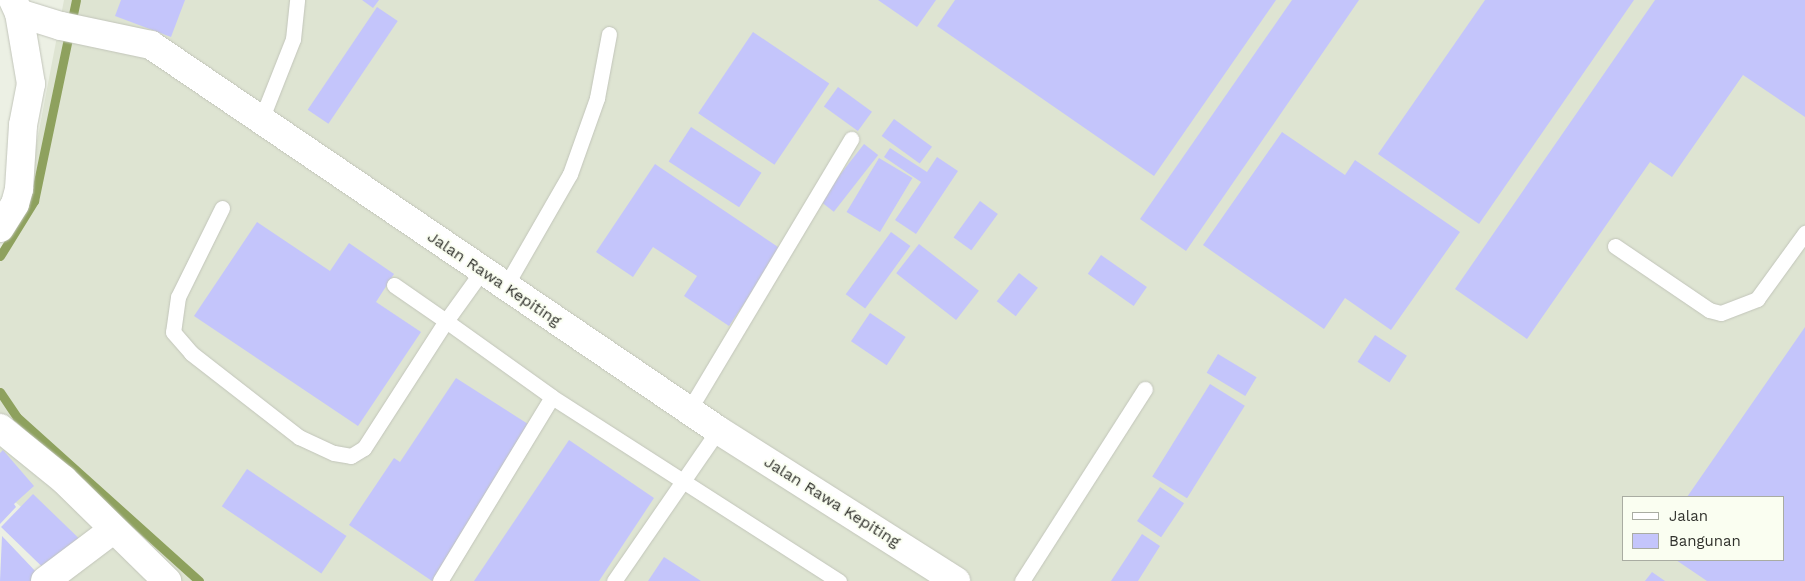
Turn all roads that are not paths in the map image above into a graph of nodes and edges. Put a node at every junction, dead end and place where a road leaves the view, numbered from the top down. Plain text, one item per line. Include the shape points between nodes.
1 (297, 0) edge
2 (16, 6) edge
3 (609, 34) dead end
4 (261, 120) junction
5 (851, 138) dead end
6 (222, 208) dead end
7 (0, 228) edge
8 (1805, 233) edge
9 (1615, 246) dead end
10 (482, 271) junction
11 (394, 284) dead end
12 (505, 287) junction
13 (446, 321) junction
14 (1145, 390) dead end
15 (552, 397) junction
16 (689, 410) junction
17 (0, 428) edge
18 (718, 430) junction
19 (682, 482) junction
20 (114, 529) junction
21 (824, 577) edge
22 (45, 581) edge
23 (167, 581) edge
24 (440, 581) edge
25 (614, 581) edge
26 (839, 581) edge
27 (956, 581) edge
28 (1022, 581) edge

1 - 4 lane via 293,39
2 - 4 street, Jalan Rawa Kepiting via 61,26 151,45
2 - 7 street via 31,84 23,125 19,188 15,204
3 - 12 lane via 597,98 570,174
4 - 10 street, Jalan Rawa Kepiting
5 - 16 lane
6 - 13 lane via 178,297 173,332 191,353 299,437 334,453 351,456 364,448
8 - 9 lane via 1757,299 1721,313 1710,310
10 - 12 street, Jalan Rawa Kepiting
10 - 13 lane
11 - 13 lane
12 - 16 street, Jalan Rawa Kepiting
13 - 15 lane
14 - 28 lane
15 - 19 lane
15 - 24 lane
16 - 18 street, Jalan Rawa Kepiting
17 - 20 street via 63,479
18 - 19 lane
18 - 27 street, Jalan Rawa Kepiting
19 - 21 lane
19 - 25 lane
20 - 22 street
20 - 23 street
21 - 26 lane

